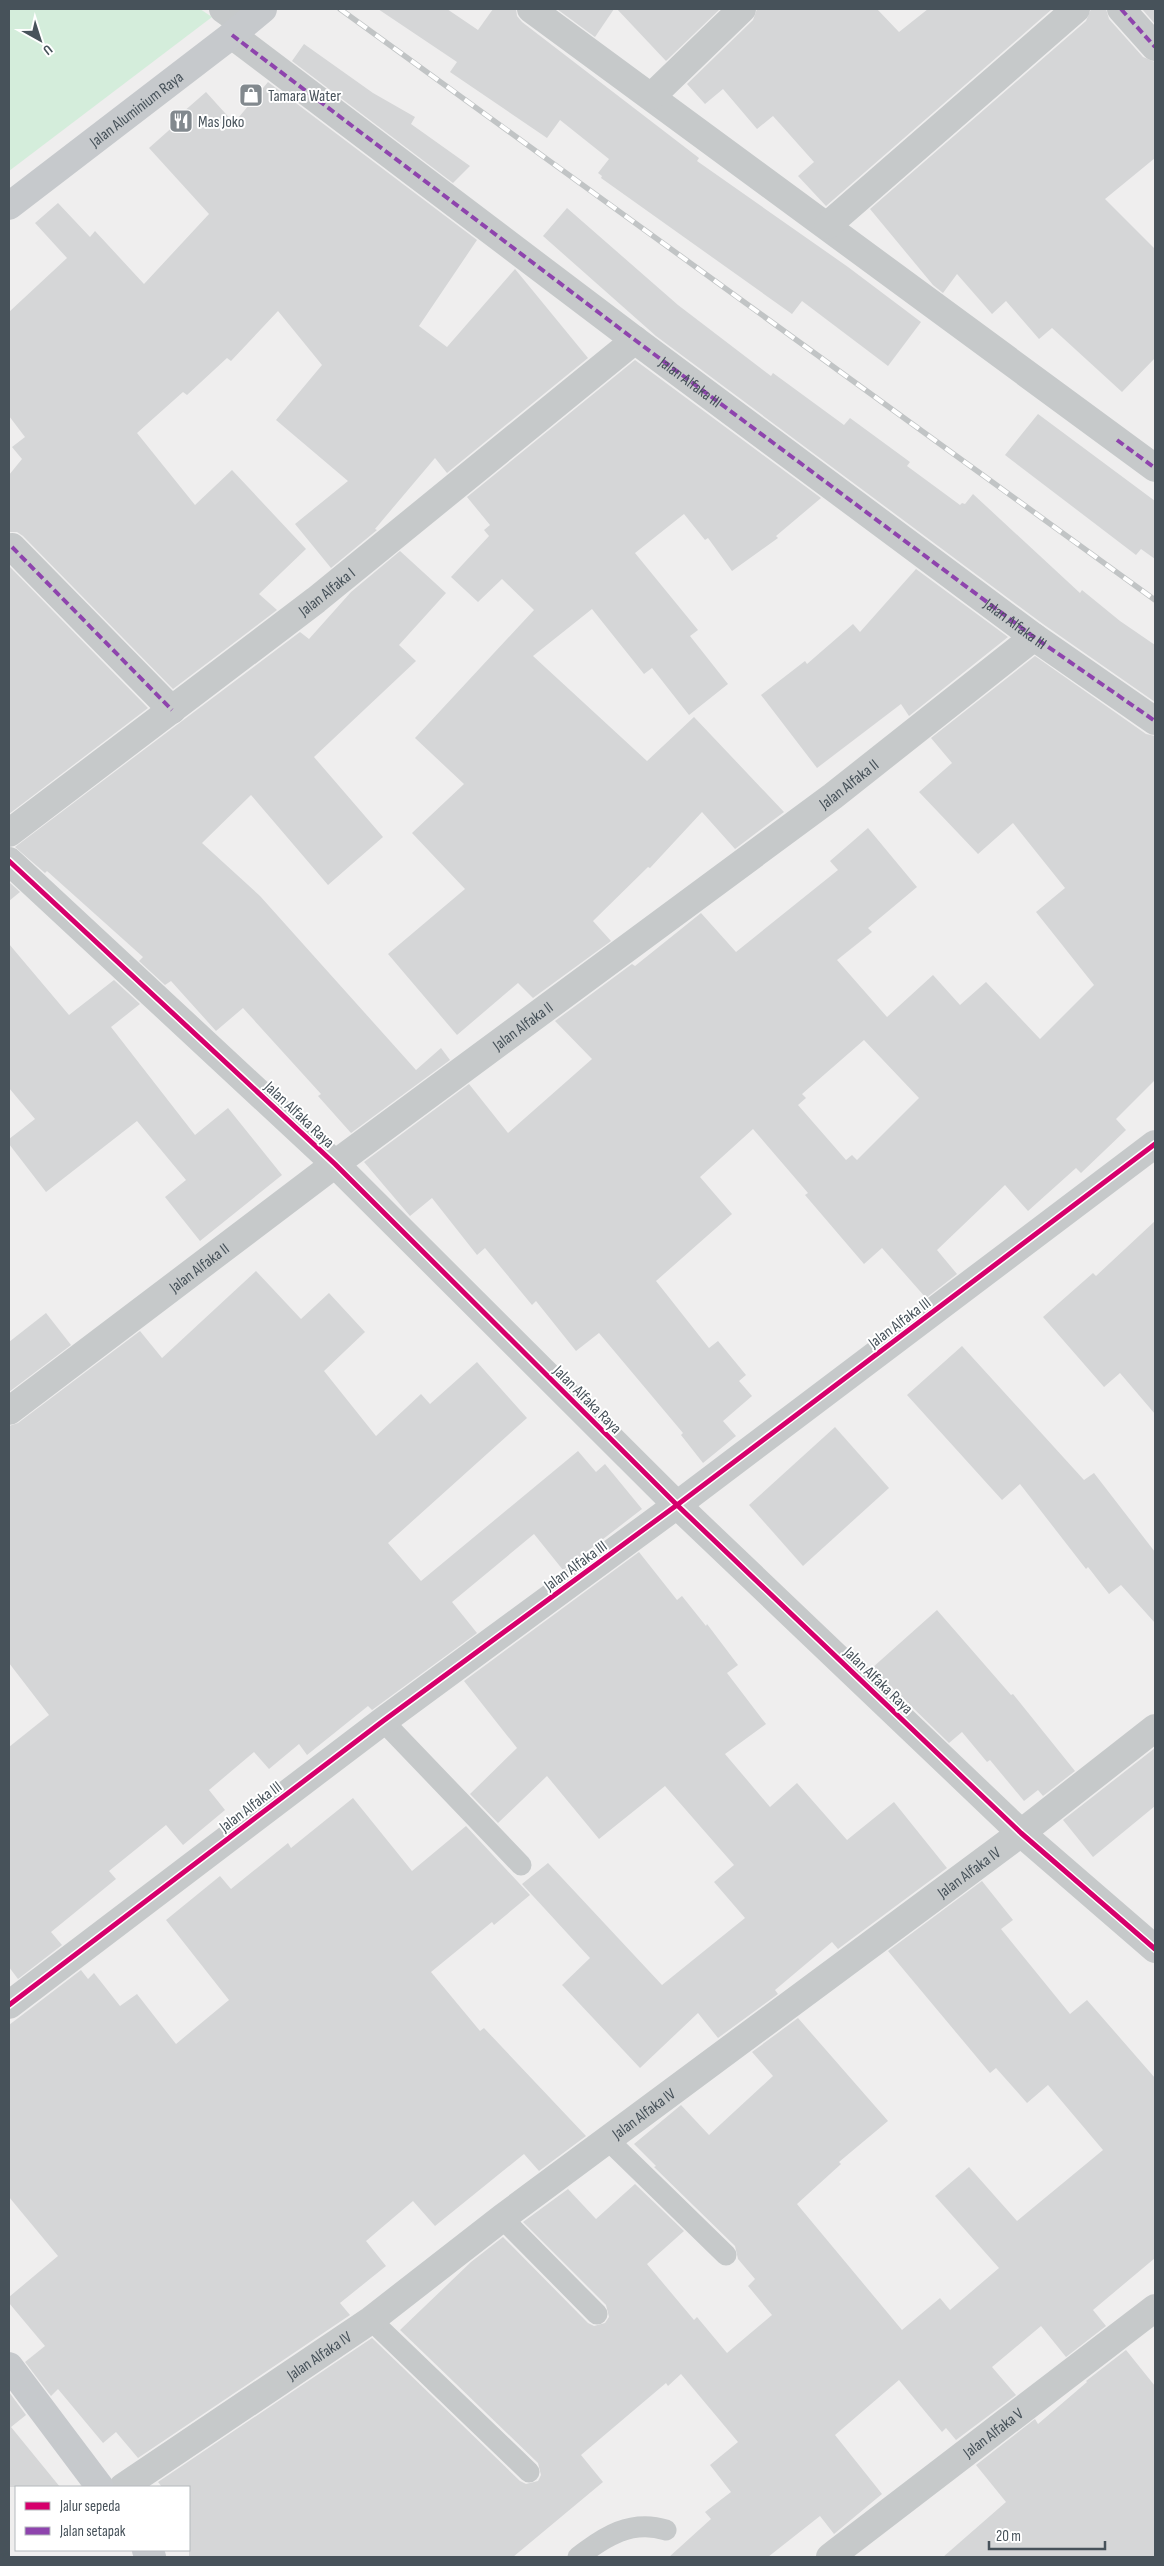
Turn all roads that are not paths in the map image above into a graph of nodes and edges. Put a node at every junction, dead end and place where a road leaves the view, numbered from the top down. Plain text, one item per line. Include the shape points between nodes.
1 (223, 9) edge
2 (532, 9) edge
3 (742, 9) edge
4 (1076, 9) edge
5 (1121, 9) edge
6 (246, 23) edge
7 (1155, 47) edge
8 (652, 96) junction
9 (9, 206) edge
10 (828, 225) junction
11 (635, 340) junction
12 (1155, 468) edge
13 (12, 547) dead end
14 (1034, 637) junction
15 (172, 710) junction
16 (1155, 721) edge
17 (9, 833) edge
18 (9, 861) edge
19 (1155, 1144) edge
20 (336, 1164) junction
21 (9, 1411) edge
22 (677, 1505) junction
23 (382, 1722) junction
24 (1155, 1728) edge
25 (1021, 1833) junction
26 (521, 1865) dead end
27 (1155, 1949) edge
28 (9, 2005) edge
29 (607, 2139) junction
30 (502, 2218) junction
31 (726, 2255) dead end
32 (1155, 2308) edge
33 (597, 2314) dead end
34 (371, 2320) junction
35 (9, 2366) edge
36 (529, 2472) dead end
37 (99, 2486) edge
38 (124, 2486) edge
39 (666, 2530) dead end
40 (578, 2557) edge
41 (830, 2557) edge

1 - 6 street, Jalan Alfaka III
2 - 8 street
3 - 8 street
4 - 10 street
5 - 7 street
6 - 9 main road, Jalan Aluminium Raya
6 - 11 street, Jalan Alfaka III
8 - 10 street
10 - 12 street
11 - 14 street, Jalan Alfaka III
11 - 15 street, Jalan Alfaka I via 316,600
13 - 15 street
14 - 16 street, Jalan Alfaka III
14 - 20 street, Jalan Alfaka II via 833,796
15 - 17 street, Jalan Alfaka I
18 - 20 street, Jalan Alfaka Raya
19 - 22 street, Jalan Alfaka III
20 - 21 street, Jalan Alfaka II
20 - 22 street, Jalan Alfaka Raya
22 - 23 street, Jalan Alfaka III
22 - 25 street, Jalan Alfaka Raya
23 - 26 lane
23 - 28 street, Jalan Alfaka III
24 - 25 street, Jalan Alfaka IV
25 - 27 street, Jalan Alfaka Raya
25 - 29 street, Jalan Alfaka IV
29 - 30 street, Jalan Alfaka IV
29 - 31 lane
30 - 33 lane
30 - 34 street, Jalan Alfaka IV
32 - 41 street, Jalan Alfaka V
34 - 36 lane
34 - 38 street, Jalan Alfaka IV
35 - 37 main road
39 - 40 lane via 657,2527 624,2528 601,2539

